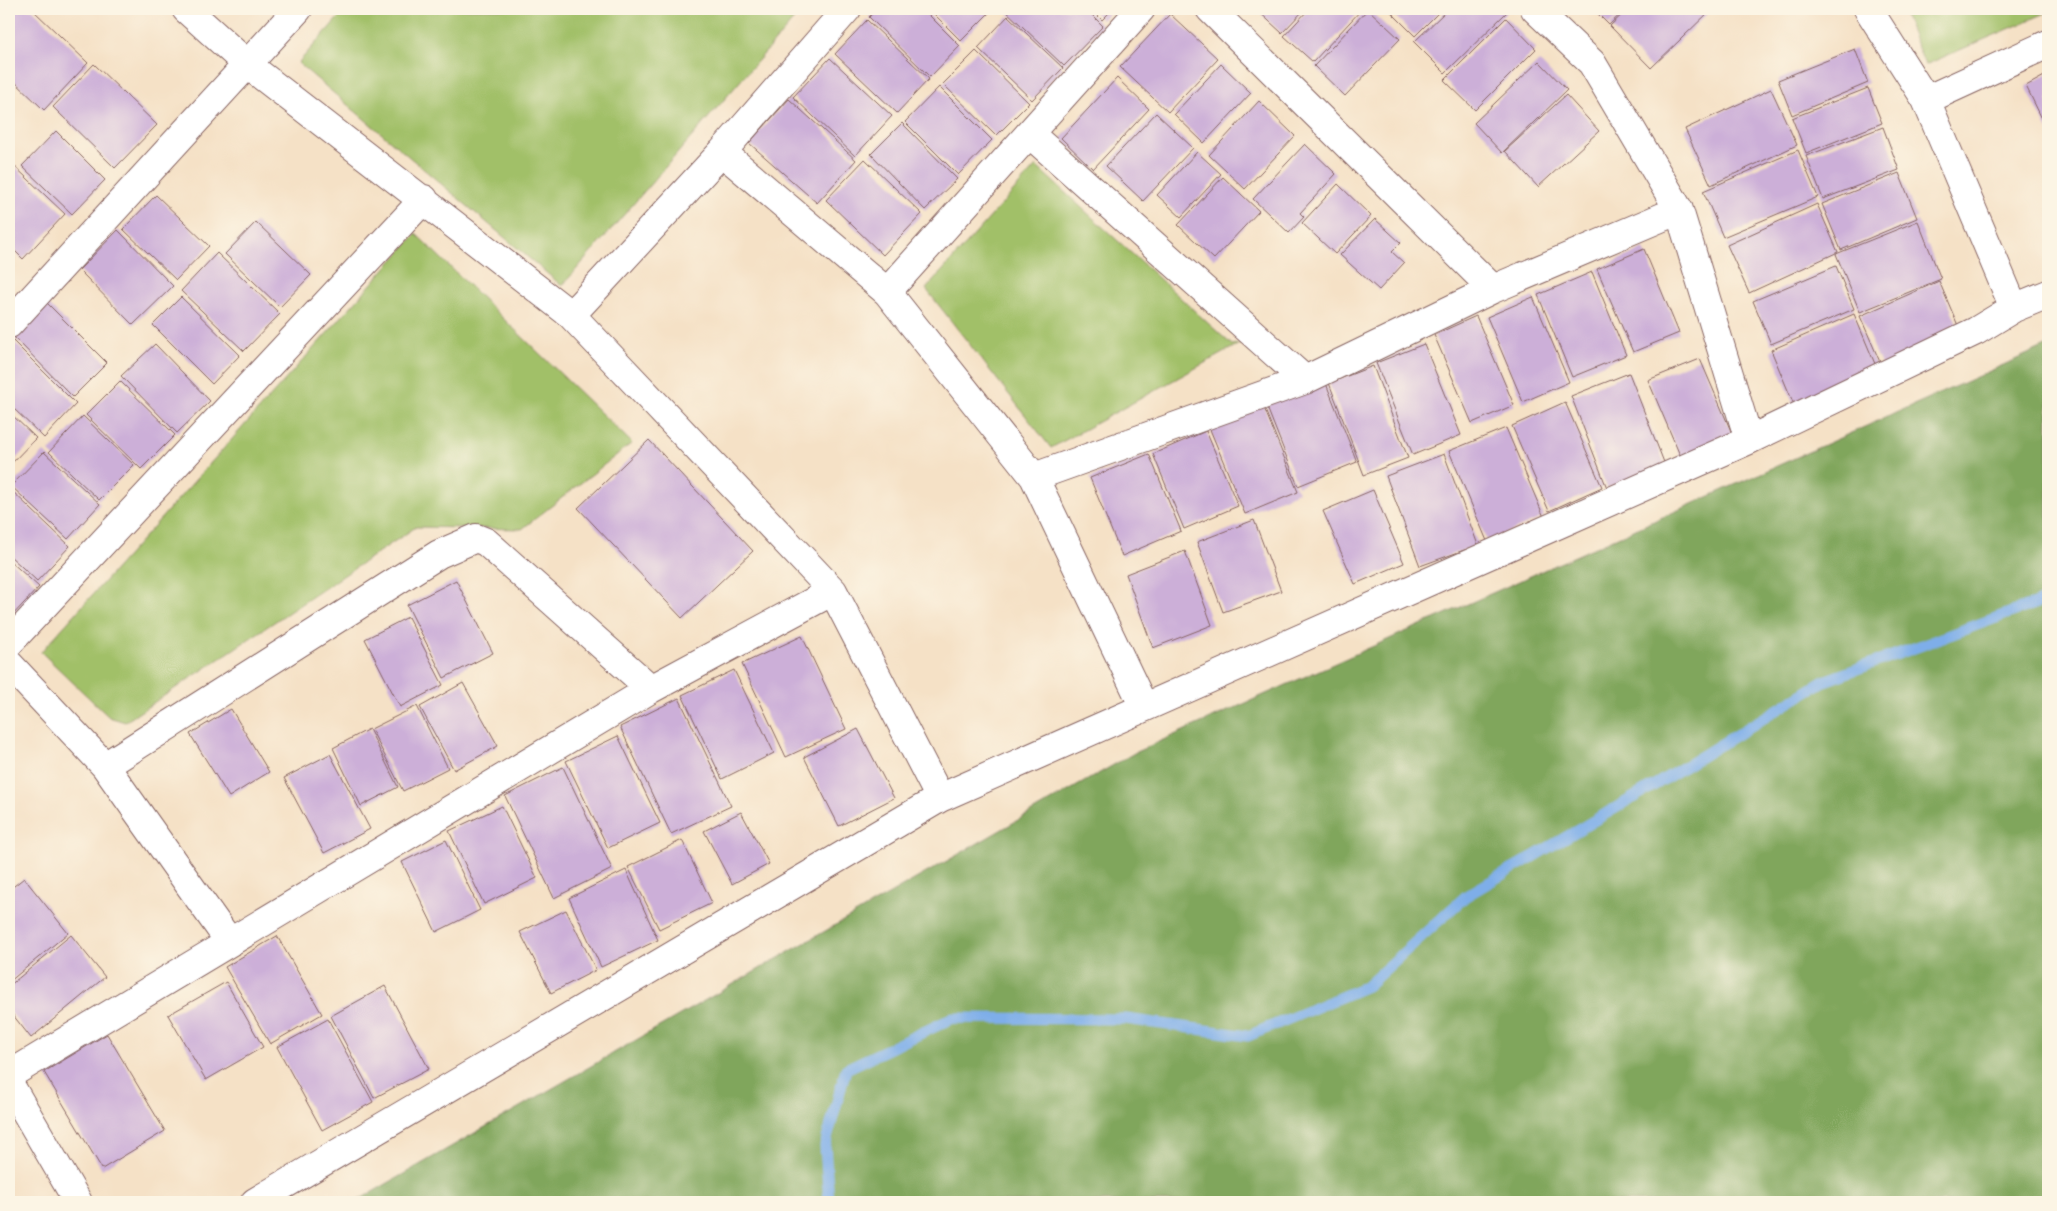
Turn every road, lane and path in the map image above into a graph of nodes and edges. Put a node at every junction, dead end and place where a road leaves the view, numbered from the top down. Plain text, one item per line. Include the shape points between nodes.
1 (186, 9) edge
2 (298, 9) edge
3 (847, 9) edge
4 (1141, 9) edge
5 (1210, 9) edge
6 (1535, 9) edge
7 (1868, 9) edge
8 (2048, 44) edge
9 (248, 65) junction
10 (1926, 100) junction
11 (1030, 134) junction
12 (722, 152) junction
13 (424, 199) junction
14 (1679, 210) junction
15 (1493, 289) junction
16 (887, 292) junction
17 (2048, 294) edge
18 (2014, 308) junction
19 (571, 315) junction
20 (9, 324) edge
21 (1305, 380) junction
22 (1749, 440) junction
23 (1034, 477) junction
24 (833, 591) junction
25 (9, 643) edge
26 (9, 664) edge
27 (651, 689) junction
28 (1144, 707) junction
29 (105, 766) junction
30 (940, 798) junction
31 (229, 941) junction
32 (9, 1075) edge
33 (9, 1083) edge
34 (78, 1202) edge
35 (255, 1202) edge

1 - 9 street
2 - 9 street
3 - 12 street
4 - 11 street
5 - 15 street
6 - 14 street via 1592,64
7 - 10 street
8 - 10 street
9 - 13 street
9 - 20 street
10 - 18 street
11 - 16 street
11 - 21 street
12 - 16 street
12 - 19 street
13 - 19 street
13 - 25 street
14 - 15 street
14 - 22 street
15 - 21 street
16 - 23 street
17 - 18 street
18 - 22 street via 1976,331
19 - 24 street
21 - 23 street
22 - 28 street
23 - 28 street
24 - 27 street
24 - 30 street
26 - 29 street
27 - 29 street via 486,542 476,538 440,554
27 - 31 street
28 - 30 street
29 - 31 street
30 - 35 street
31 - 32 street
33 - 34 street

